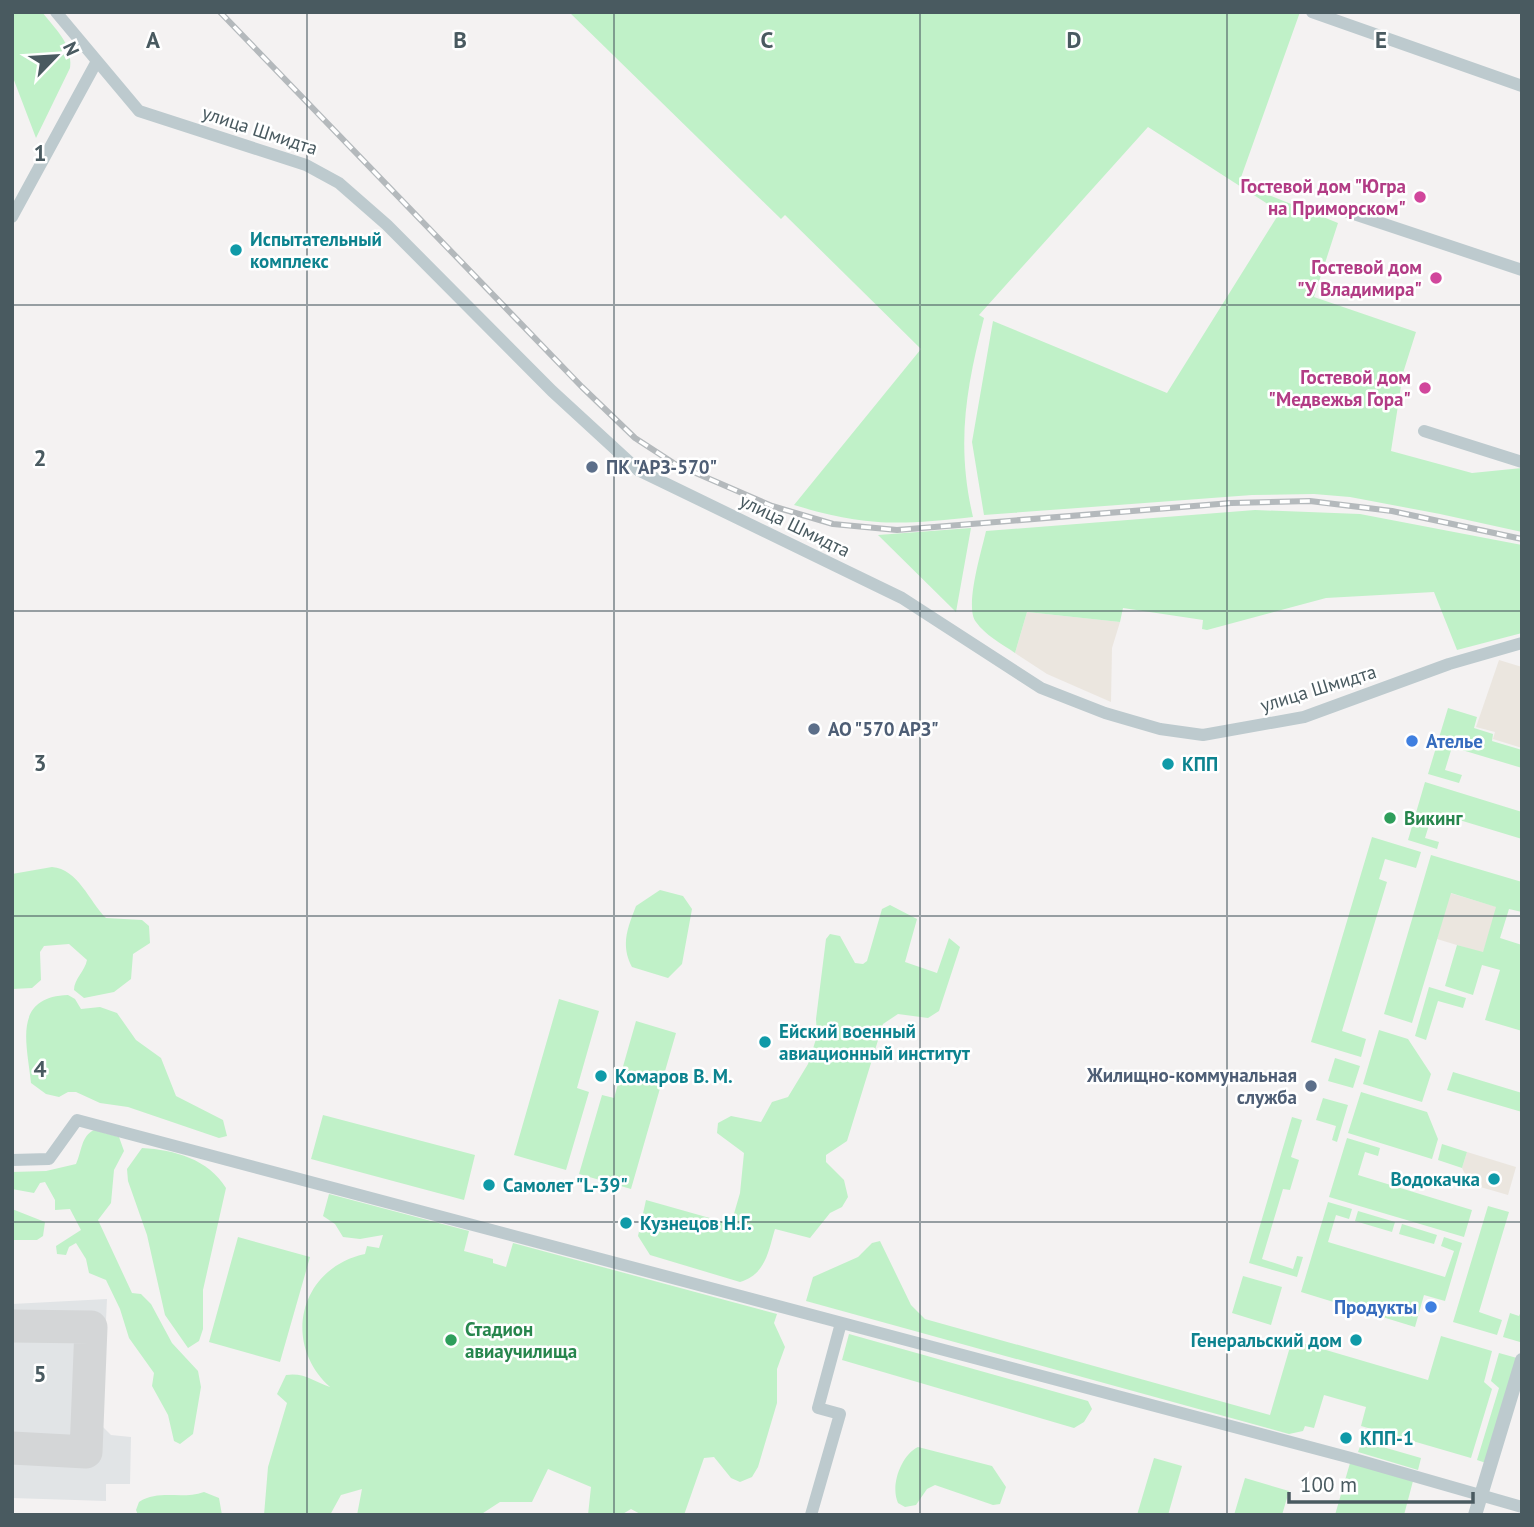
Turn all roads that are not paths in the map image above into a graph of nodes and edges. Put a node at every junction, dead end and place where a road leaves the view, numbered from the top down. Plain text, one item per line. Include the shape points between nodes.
1 (56, 12) edge
2 (1312, 12) edge
3 (97, 61) junction
4 (1522, 86) edge
5 (1348, 212) dead end
6 (12, 217) edge
7 (1522, 271) edge
8 (1424, 431) dead end
9 (1522, 462) edge
10 (1522, 643) edge
11 (12, 1160) edge
12 (841, 1323) junction
13 (1522, 1360) edge
14 (1481, 1495) junction
15 (1522, 1507) edge
16 (811, 1515) edge
17 (1475, 1515) edge

1 - 3 street, улица Шмидта
2 - 4 street
3 - 6 street
3 - 10 street, улица Шмидта via 139,111 306,165 339,183 638,470 902,598 1041,688 1160,729 1203,735 1304,716
5 - 7 street
8 - 9 street
11 - 12 street via 49,1159 77,1120
12 - 14 street
12 - 16 street via 818,1408 839,1414
13 - 14 street
14 - 15 street
14 - 17 street

